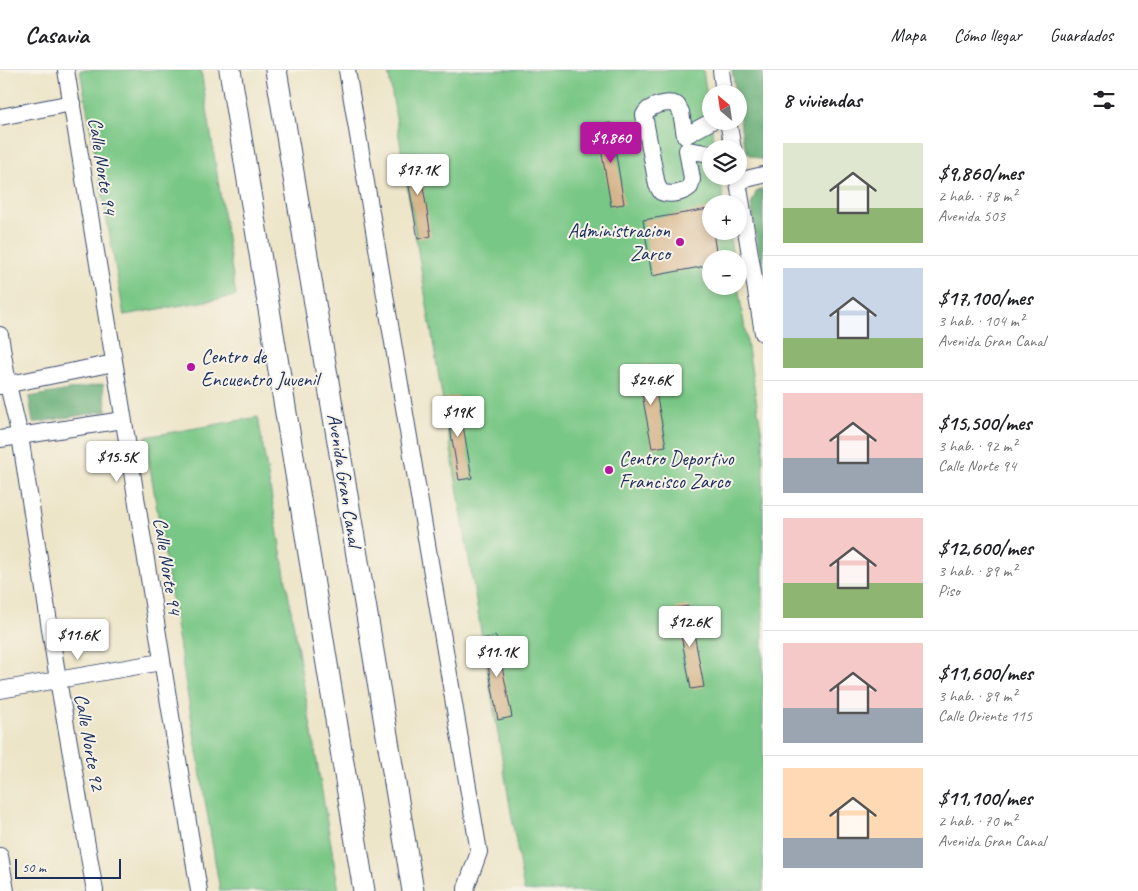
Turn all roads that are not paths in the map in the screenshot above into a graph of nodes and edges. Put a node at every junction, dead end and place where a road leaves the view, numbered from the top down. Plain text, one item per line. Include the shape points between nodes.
1 (66, 70) edge
2 (230, 70) edge
3 (276, 70) edge
4 (347, 70) edge
5 (721, 70) edge
6 (723, 85) edge
7 (72, 103) junction
8 (0, 117) edge
9 (702, 129) edge
10 (686, 143) junction
11 (702, 150) edge
12 (763, 175) edge
13 (747, 177) edge
14 (739, 185) edge
15 (763, 333) edge
16 (0, 335) edge
17 (114, 363) junction
18 (4, 386) edge
19 (123, 420) junction
20 (20, 436) junction
21 (0, 439) edge
22 (161, 662) junction
23 (58, 680) junction
24 (0, 690) edge
25 (0, 856) edge
26 (6, 891) edge
27 (95, 891) edge
28 (199, 891) edge
29 (364, 891) edge
30 (413, 891) edge
31 (466, 891) edge

1 - 7 street, Calle Norte 94
2 - 29 main road
3 - 30 main road, Avenida Gran Canal
4 - 31 street via 479,852
5 - 6 street
7 - 8 street
7 - 17 street, Calle Norte 94
9 - 10 street
10 - 10 street via 677,105 661,105 646,111 644,119 661,192 669,194 690,187 692,179
10 - 11 street
12 - 13 street
14 - 15 street
16 - 18 street, Calle Norte 92
17 - 18 street
17 - 19 street, Calle Norte 94
18 - 20 street, Calle Norte 92
19 - 20 street
19 - 22 street, Calle Norte 94
20 - 21 street
20 - 23 street, Calle Norte 92
22 - 23 street
22 - 28 street, Calle Norte 94
23 - 24 street
23 - 27 street, Calle Norte 92
25 - 26 street

